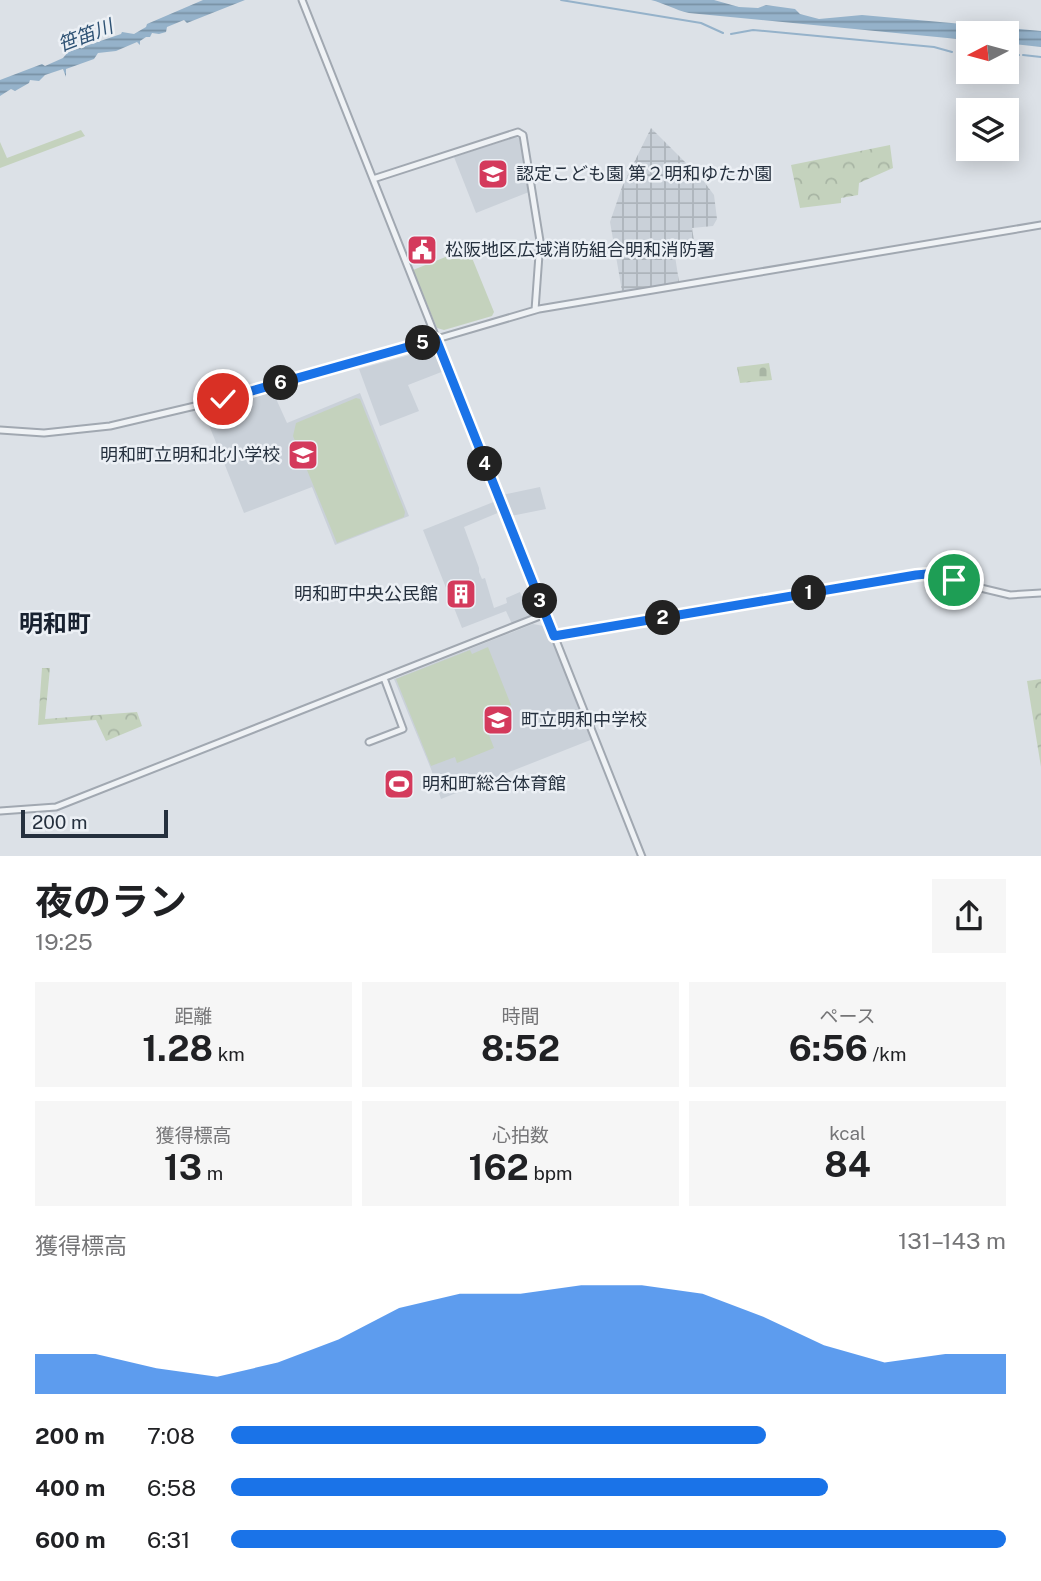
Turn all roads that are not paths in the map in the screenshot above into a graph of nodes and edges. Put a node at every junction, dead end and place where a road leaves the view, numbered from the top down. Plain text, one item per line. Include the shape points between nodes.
1 (302, 0) edge
2 (373, 179) junction
3 (1041, 225) edge
4 (535, 310) junction
5 (436, 339) junction
6 (0, 430) edge
7 (1041, 593) edge
8 (545, 614) junction
9 (554, 636) junction
10 (384, 678) junction
11 (369, 742) dead end
12 (0, 811) edge
13 (642, 856) edge

1 - 2 street
2 - 4 street via 518,132 523,135 540,242
2 - 5 street
3 - 4 street
4 - 5 street
5 - 6 street via 115,425 65,433
5 - 8 street
7 - 9 street via 1010,595 922,574
8 - 9 street
8 - 10 street
9 - 13 street
10 - 11 street via 403,729
10 - 12 street via 55,807

